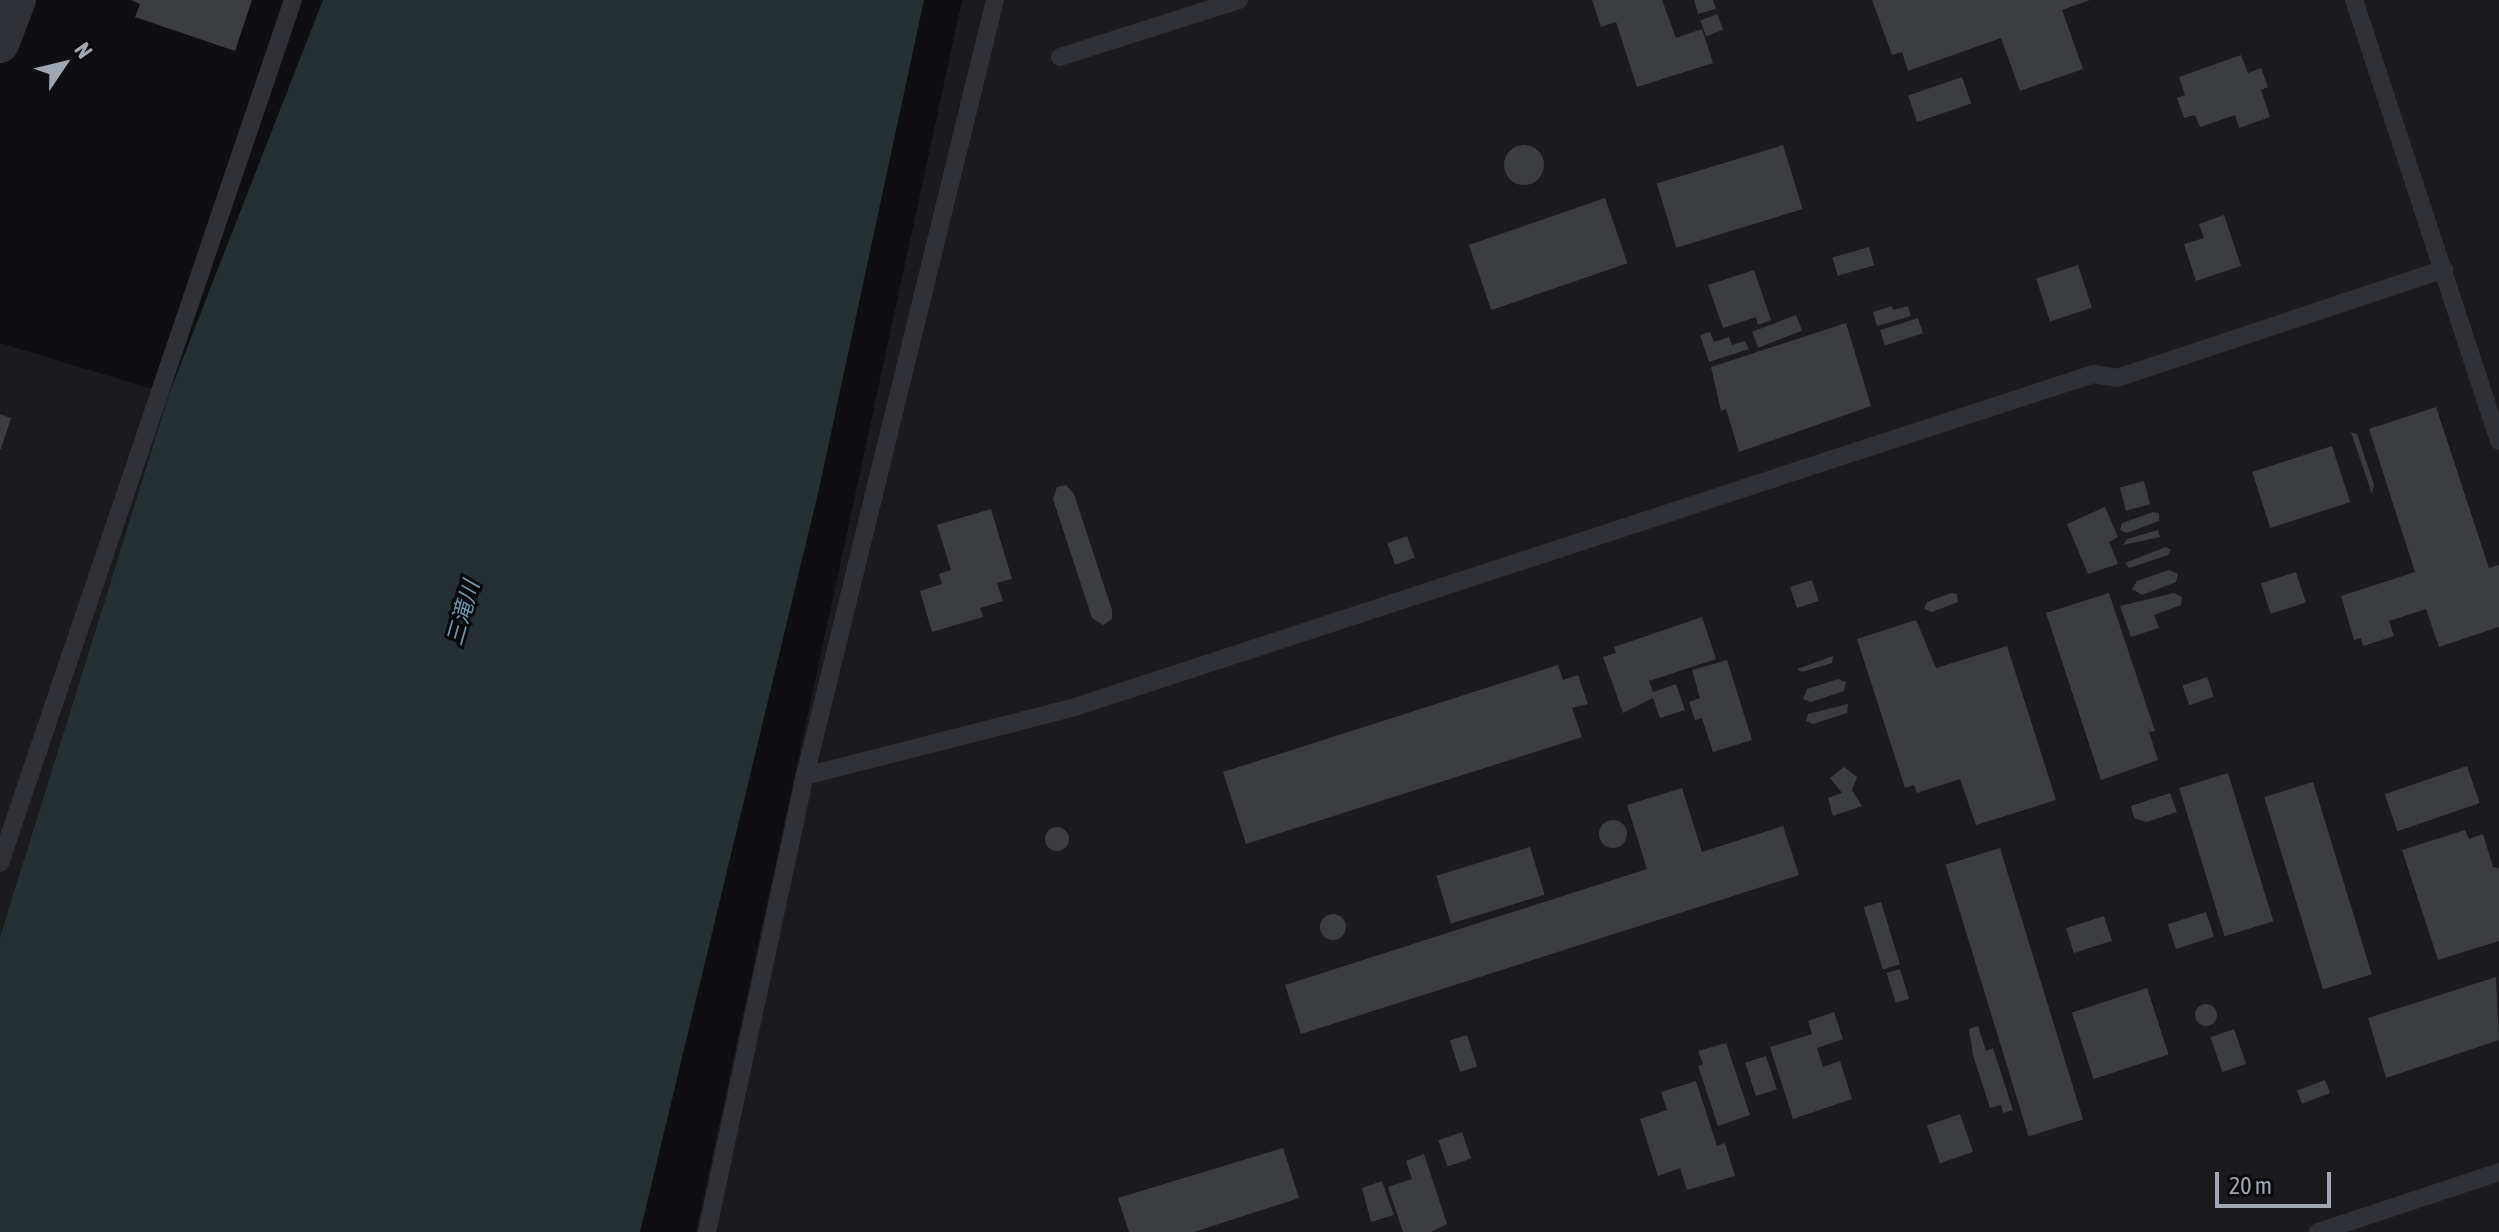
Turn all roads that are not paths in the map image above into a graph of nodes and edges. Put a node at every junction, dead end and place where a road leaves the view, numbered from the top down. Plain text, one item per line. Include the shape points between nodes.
1 (17, 0) edge
2 (293, 0) edge
3 (995, 0) edge
4 (1239, 0) edge
5 (2354, 0) edge
6 (0, 44) edge
7 (1060, 57) dead end
8 (2444, 269) junction
9 (2499, 441) edge
10 (805, 776) junction
11 (0, 863) edge
12 (2499, 1172) edge
13 (707, 1232) edge
14 (2318, 1232) edge

1 - 6 street
2 - 11 lane
3 - 10 lane
4 - 7 lane
5 - 8 lane
8 - 9 lane
8 - 10 lane via 2117,378 2093,374 1075,707
10 - 13 lane
12 - 14 lane

